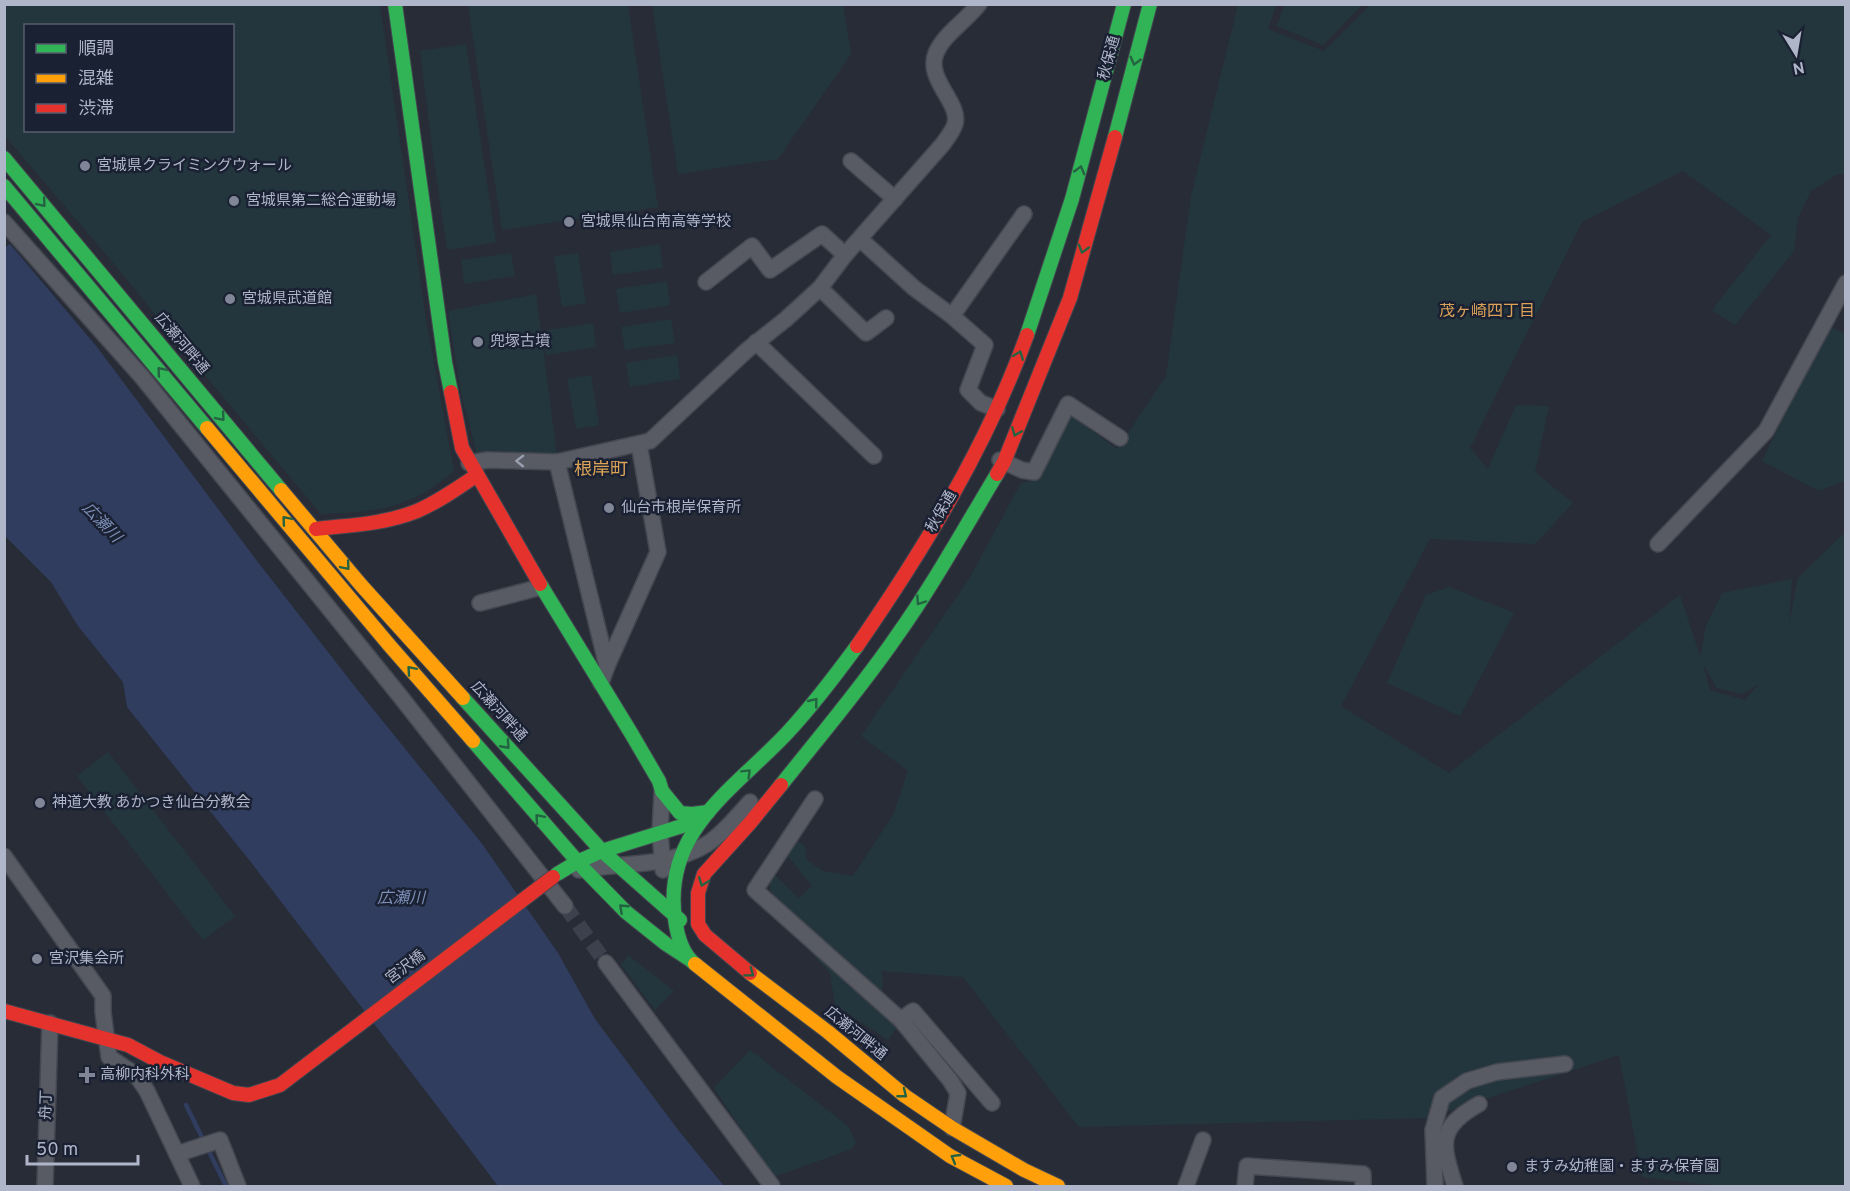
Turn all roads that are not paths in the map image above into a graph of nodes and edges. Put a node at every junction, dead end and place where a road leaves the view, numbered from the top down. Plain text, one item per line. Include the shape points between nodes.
1 (395, 4) edge
2 (979, 4) edge
3 (1124, 4) edge
4 (1150, 4) edge
5 (4, 158) edge
6 (850, 160) dead end
7 (4, 186) edge
8 (895, 199) junction
9 (1024, 214) dead end
10 (4, 222) edge
11 (860, 239) junction
12 (844, 255) junction
13 (706, 282) dead end
14 (1845, 284) edge
15 (820, 288) junction
16 (952, 316) junction
17 (886, 318) dead end
18 (756, 342) junction
19 (997, 410) junction
20 (1120, 438) dead end
21 (639, 444) junction
22 (978, 450) junction
23 (874, 456) dead end
24 (557, 462) junction
25 (1004, 462) junction
26 (473, 469) junction
27 (316, 530) junction
28 (1658, 544) dead end
29 (541, 587) junction
30 (480, 603) dead end
31 (607, 666) junction
32 (601, 683) junction
33 (798, 762) junction
34 (662, 791) junction
35 (815, 799) dead end
36 (708, 812) junction
37 (660, 832) junction
38 (602, 851) junction
39 (4, 856) edge
40 (680, 856) junction
41 (662, 860) junction
42 (581, 866) junction
43 (618, 866) junction
44 (555, 876) joint
45 (562, 898) tunnel mouth
46 (674, 916) junction
47 (705, 935) junction
48 (689, 959) junction
49 (606, 963) tunnel mouth
50 (4, 1011) edge
51 (901, 1020) junction
52 (50, 1023) junction
53 (106, 1038) junction
54 (1565, 1064) dead end
55 (992, 1103) dead end
56 (1479, 1104) dead end
57 (952, 1128) junction
58 (1203, 1140) dead end
59 (182, 1152) junction
60 (45, 1186) edge
61 (192, 1186) edge
62 (238, 1186) edge
63 (772, 1186) edge
64 (1006, 1186) edge
65 (1058, 1186) edge
66 (1186, 1186) edge
67 (1245, 1186) edge
68 (1363, 1186) edge
69 (1435, 1186) edge
70 (1455, 1186) edge

1 - 26 main road via 445,362 462,448
2 - 8 street via 944,39 935,55 937,80 951,104 955,125
19 -> 3 main road, 秋保通 via 1043,291
4 -> 25 main road, 秋保通 via 1070,298
5 -> 27 main road, 広瀬河畔通
6 - 8 street
42 -> 7 main road via 390,646
8 - 11 street
9 - 16 street
10 - 45 street via 141,377
11 - 12 street
11 - 16 street
12 - 13 street via 822,234 770,270 752,246
12 - 15 street
14 - 28 street via 1766,431
15 - 17 street via 866,333
15 - 18 street
16 - 19 street via 985,345 968,390 981,403
18 - 21 street via 650,441
18 - 23 street
19 - 22 main road, 秋保通
20 - 25 street via 1068,404 1034,472
21 - 24 street
21 - 31 street via 658,552
22 - 25 street
36 -> 22 main road, 秋保通 via 775,746 841,667 906,573
24 -> 26 street via 488,460
24 - 31 street
25 -> 33 main road, 秋保通 via 896,638
26 - 27 main road via 428,505 408,514
26 - 29 main road
27 -> 38 main road, 広瀬河畔通
29 - 30 street
29 - 32 main road
31 - 32 street
32 - 34 main road
33 - 40 street via 779,771 708,843
33 -> 47 main road, 秋保通 via 704,874 697,909 698,924
34 - 36 main road via 680,813
34 - 37 street
35 - 51 street via 755,890
36 - 37 main road
36 - 40 main road, 秋保通
37 - 38 main road
37 - 41 street
38 - 42 main road
38 - 43 main road, 広瀬河畔通
39 - 53 street via 103,996
40 - 41 street
40 - 46 main road, 秋保通
41 - 43 street
41 - 46 street via 664,886
42 - 43 street
42 - 44 street
48 -> 42 main road via 626,912
43 - 46 main road, 広瀬河畔通
44 - 53 main road, 宮沢橋, bridge via 280,1085 249,1095 233,1093
46 - 47 main road, 広瀬河畔通
46 - 48 main road, 秋保通 via 680,944
47 -> 57 main road, 広瀬河畔通 via 905,1096
64 -> 48 main road via 950,1155 837,1077
49 - 63 street
50 - 52 main road, 宮沢橋
51 - 55 street via 913,1011
51 - 57 street via 958,1094
52 - 53 main road, 宮沢橋
52 - 60 street, 舟丁
53 - 59 street via 109,1057 136,1075
54 - 69 street via 1497,1072 1467,1081 1442,1098 1433,1130
56 - 70 street via 1455,1121 1446,1135
57 - 65 main road, 広瀬河畔通
58 - 66 street
59 - 61 street
59 - 62 street via 220,1140
67 - 68 street via 1247,1166 1364,1174

